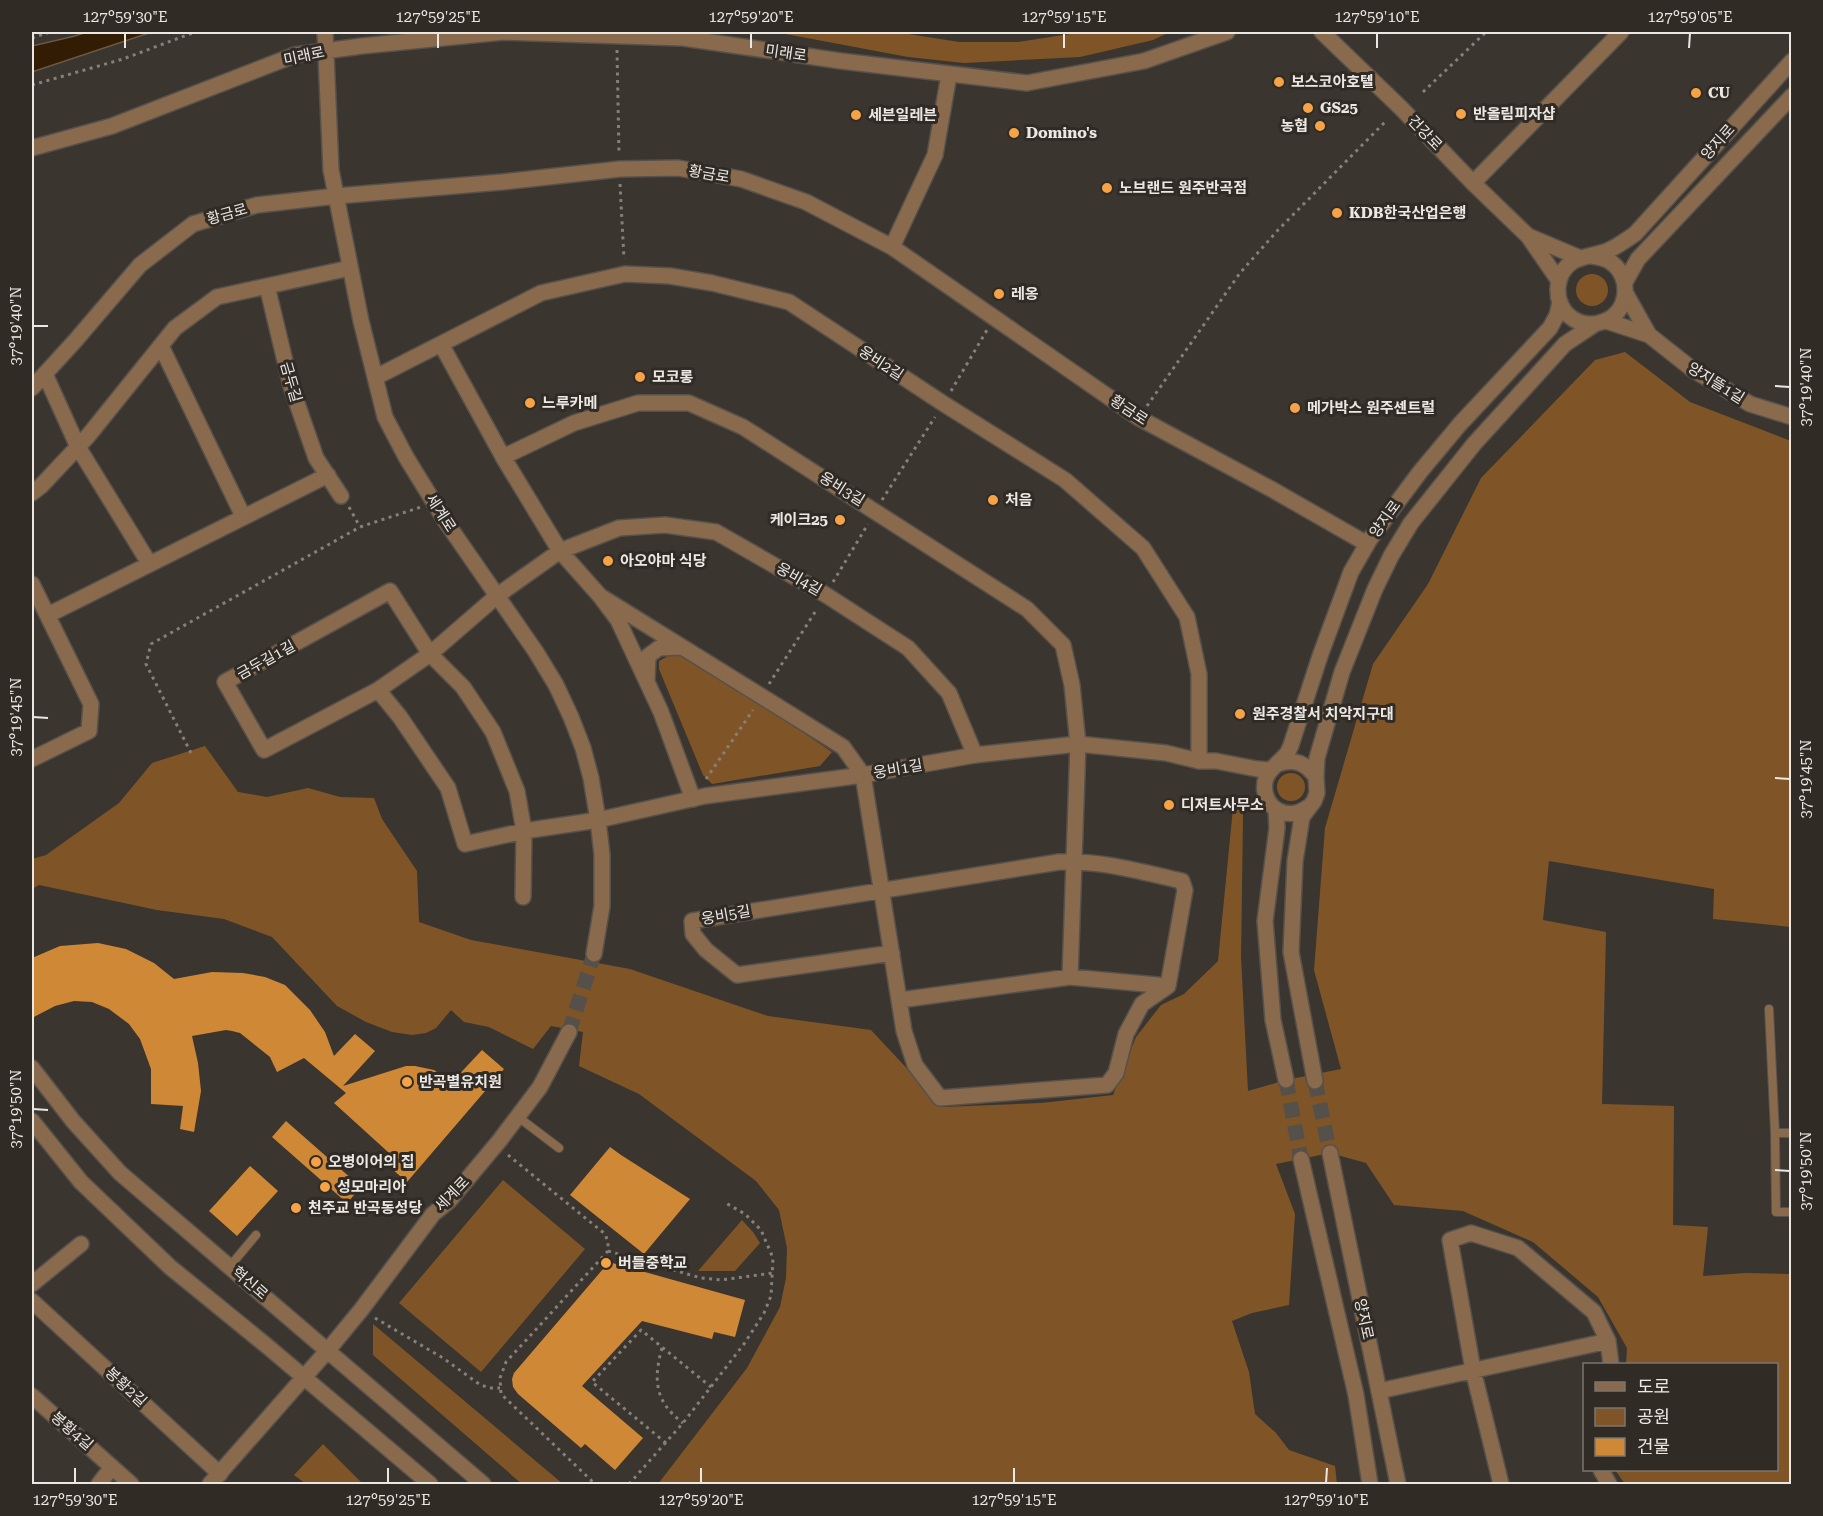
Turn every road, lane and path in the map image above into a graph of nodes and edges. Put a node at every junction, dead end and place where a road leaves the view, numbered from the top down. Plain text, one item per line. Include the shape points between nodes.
1 (50, 32) edge
2 (195, 32) edge
3 (325, 32) edge
4 (1227, 32) edge
5 (1322, 32) edge
6 (1486, 32) edge
7 (1621, 32) edge
8 (32, 38) edge
9 (326, 51) junction
10 (1791, 61) edge
11 (949, 75) junction
12 (32, 85) edge
13 (1423, 92) dead end
14 (1791, 96) edge
15 (1386, 121) dead end
16 (32, 148) edge
17 (1473, 183) junction
18 (337, 196) junction
19 (1528, 236) junction
20 (892, 247) junction
21 (1585, 257) junction
22 (350, 268) junction
23 (1559, 281) junction
24 (267, 286) junction
25 (1625, 288) junction
26 (1560, 302) junction
27 (994, 318) junction
28 (1601, 322) junction
29 (1649, 335) junction
30 (441, 344) junction
31 (161, 346) junction
32 (45, 374) junction
33 (376, 377) junction
34 (32, 388) edge
35 (944, 404) junction
36 (1791, 417) edge
37 (1139, 418) junction
38 (78, 447) junction
39 (503, 457) junction
40 (1420, 472) junction
41 (328, 475) junction
42 (32, 493) edge
43 (342, 496) joint
44 (434, 503) junction
45 (243, 516) junction
46 (360, 527) junction
47 (1362, 541) junction
48 (560, 550) junction
49 (149, 563) junction
50 (32, 584) edge
51 (498, 595) junction
52 (600, 596) junction
53 (48, 615) junction
54 (682, 647) junction
55 (430, 654) junction
56 (647, 683) junction
57 (378, 690) junction
58 (1306, 699) junction
59 (1078, 744) junction
60 (191, 753) dead end
61 (975, 755) junction
62 (32, 759) edge
63 (1199, 761) junction
64 (1275, 767) junction
65 (863, 775) junction
66 (1316, 777) junction
67 (1264, 786) junction
68 (693, 799) junction
69 (1308, 807) junction
70 (1276, 809) junction
71 (598, 820) junction
72 (524, 831) junction
73 (1073, 861) junction
74 (880, 890) junction
75 (524, 897) dead end
76 (892, 953) junction
77 (594, 954) tunnel mouth
78 (1070, 977) junction
79 (1168, 986) junction
80 (900, 1000) junction
81 (1768, 1009) dead end
82 (569, 1032) tunnel mouth
83 (32, 1068) edge
84 (1286, 1080) tunnel mouth
85 (1315, 1081) tunnel mouth
86 (518, 1117) junction
87 (32, 1121) edge
88 (1775, 1133) junction
89 (1791, 1133) edge
90 (496, 1145) junction
91 (559, 1148) dead end
92 (1330, 1153) tunnel mouth
93 (1302, 1159) tunnel mouth
94 (724, 1202) dead end
95 (1791, 1212) edge
96 (256, 1235) dead end
97 (81, 1244) dead end
98 (608, 1251) junction
99 (230, 1266) junction
100 (772, 1274) junction
101 (32, 1284) edge
102 (32, 1300) edge
103 (361, 1310) junction
104 (1608, 1341) junction
105 (663, 1348) junction
106 (328, 1350) junction
107 (1611, 1363) edge
108 (1473, 1370) junction
109 (304, 1378) junction
110 (711, 1387) junction
111 (501, 1388) junction
112 (1379, 1391) junction
113 (1356, 1395) junction
114 (32, 1396) edge
115 (683, 1423) junction
116 (666, 1443) junction
117 (112, 1467) junction
118 (1602, 1471) edge
119 (215, 1479) edge
120 (131, 1484) edge
121 (99, 1485) edge
122 (430, 1485) edge
123 (483, 1485) edge
124 (595, 1485) edge
125 (629, 1485) edge
126 (1371, 1485) edge
127 (1398, 1485) edge
128 (1501, 1485) edge
129 (1609, 1485) edge

1 - 8 path
2 - 12 path via 123,59
3 - 9 street, 세계로
4 - 11 street, 미래로 via 1144,61 1027,83
5 - 17 street, 건강로
6 - 13 path
7 - 17 street
9 - 11 street, 미래로 via 504,32 683,38
9 - 16 street, 미래로 via 295,55 112,126
9 - 18 street, 세계로 via 332,170
10 - 21 street, 양지로 via 1635,234 1608,250
11 - 20 street via 935,155
14 - 25 street via 1638,259
15 - 37 path via 1240,273
17 - 19 street, 건강로
18 - 20 street, 황금로 via 620,169 678,168 741,179 806,202
18 - 22 street, 세계로
18 - 32 street, 황금로 via 257,205 193,224 140,265
19 - 21 street
19 - 23 street
20 - 27 street, 황금로
21 - 23 street via 1571,263
21 - 25 street via 1602,257 1612,263 1620,271
22 - 24 street
22 - 33 street, 세계로
23 - 26 street
24 - 31 street via 217,297 175,328
24 - 41 street, 금두길 via 291,386 316,458
25 - 28 street via 1623,305
25 - 29 street
26 - 28 street via 1573,319
26 - 40 street, 양지로 via 1550,328
27 - 35 path
27 - 37 street, 황금로
28 - 29 street
28 - 66 street, 양지로 via 1565,344 1447,476 1411,523 1375,589 1342,672 1317,758
29 - 36 street, 양지뜰1길 via 1692,369 1750,404
30 - 33 street, 웅비2길
30 - 35 street, 웅비2길 via 541,293 625,274 670,276 712,282 789,302
30 - 39 street
31 - 38 street
31 - 45 street
32 - 34 street, 황금로
32 - 38 street
33 - 44 street, 세계로 via 385,417
35 - 63 street, 웅비2길 via 1065,480 1143,548 1187,617 1198,674
37 - 47 street, 황금로
38 - 42 street
38 - 49 street
39 - 48 street
39 - 59 street, 웅비3길 via 574,423 638,403 688,403 743,427 1027,609 1063,645
40 - 47 street via 1404,482
40 - 58 street, 양지로 via 1370,539 1351,572
41 - 43 street, 금두길
41 - 45 street
43 - 46 path
44 - 46 path
44 - 51 street, 세계로
45 - 49 street
46 - 60 path via 151,644 146,664
47 - 58 street via 1345,567 1311,663
48 - 51 street, 웅비4길
48 - 52 street
48 - 61 street, 웅비4길 via 619,528 665,525 716,532 908,648 949,693
49 - 53 street
50 - 53 street
51 - 55 street, 금두길1길
51 - 71 street, 세계로 via 572,717 591,778
52 - 54 street
52 - 56 street via 618,620
53 - 62 street via 91,704 89,731
54 - 56 street via 659,648 648,656
54 - 65 street via 843,747
55 - 57 street, 금두길1길
55 - 57 street, 금두길1길 via 390,591 225,682 264,750
55 - 72 street, 금두길1길 via 463,687 492,732 517,790
56 - 68 street
57 - 72 street via 448,788 465,844
58 - 64 street, 양지로 via 1288,751
59 - 61 street, 웅비1길
59 - 63 street, 웅비1길 via 1166,753
59 - 73 street
61 - 65 street, 웅비1길
63 - 64 street via 1257,769
63 - 67 street via 1213,771 1256,779
64 - 66 street via 1296,761
64 - 67 street
65 - 68 street, 웅비1길
65 - 74 street
66 - 69 street via 1317,793
67 - 70 street
68 - 71 street, 웅비1길
69 - 70 street via 1293,814
69 - 85 street via 1299,826 1291,952
70 - 84 street via 1265,921 1274,1020
71 - 72 street
71 - 77 street, 세계로 via 602,906
72 - 75 street, 금두길1길
73 - 74 street, 웅비5길
73 - 78 street
73 - 79 street, 웅비5길 via 1182,882 1185,890
74 - 76 street
74 - 76 street, 웅비5길 via 692,921 693,934 736,975
76 - 80 street
78 - 79 street
78 - 80 street
79 - 80 street via 1142,1004 1126,1034 1116,1073 1107,1085 940,1098 915,1065 904,1031
81 - 88 lane
82 - 86 street, 세계로 via 540,1087
83 - 99 street, 혁신로 via 120,1173
86 - 90 street, 세계로
86 - 91 lane
87 - 109 street via 81,1182 170,1267
88 - 89 lane
88 - 95 lane via 1776,1212
90 - 98 path via 605,1234
90 - 103 street, 세계로 via 449,1201 433,1214
92 - 112 street, 양지로
93 - 113 street, 양지로
94 - 100 path via 745,1214 761,1230 773,1258
96 - 99 lane
97 - 101 street
98 - 100 path via 701,1278 721,1280
98 - 111 path via 506,1362
99 - 106 street, 혁신로
100 - 110 path via 771,1296 764,1313
102 - 119 street, 봉황2길
103 - 106 street, 세계로
103 - 111 path via 479,1384
104 - 107 street
104 - 108 street
104 - 108 street via 1594,1312 1518,1248 1471,1233 1450,1240
105 - 110 path
105 - 115 path via 657,1373 660,1396 670,1413
105 - 116 path via 641,1330 592,1382
106 - 109 street, 세계로
106 - 123 street, 혁신로
108 - 112 street
108 - 128 street
109 - 119 street
109 - 122 street
110 - 115 path
111 - 124 path via 501,1394
112 - 113 street
112 - 127 street, 양지로
113 - 126 street, 양지로
114 - 117 street, 봉황4길
115 - 116 path
116 - 125 path
117 - 120 street, 봉황4길
117 - 121 street
118 - 129 street

